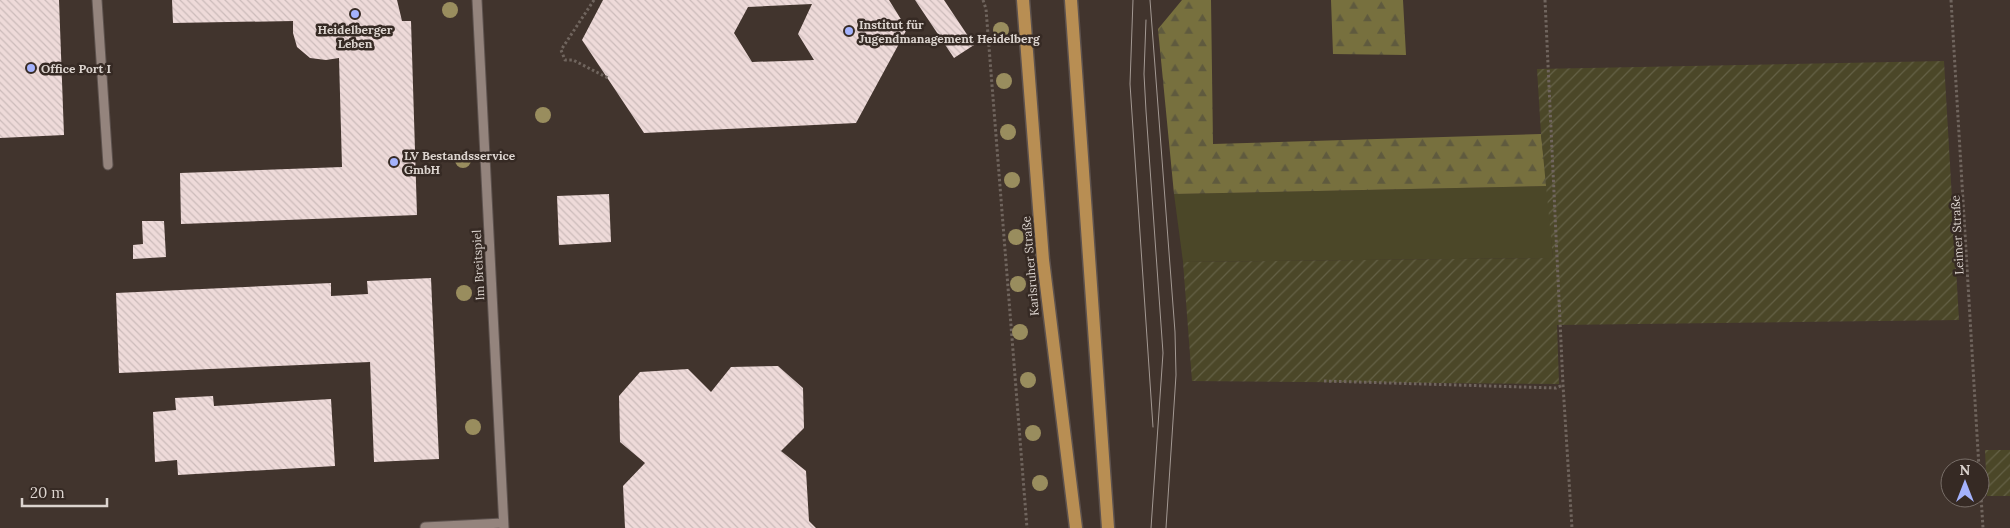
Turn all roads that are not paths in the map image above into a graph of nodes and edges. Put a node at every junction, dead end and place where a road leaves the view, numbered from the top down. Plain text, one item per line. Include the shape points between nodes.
1 (97, 0) edge
2 (477, 0) edge
3 (1022, 0) edge
4 (1070, 0) edge
5 (108, 165) dead end
6 (503, 526) edge
7 (425, 527) edge
8 (1076, 528) edge
9 (1108, 528) edge

1 - 5 street
2 - 6 street, Im Breitspiel
3 - 8 main road, Karlsruher Straße via 1045,277
4 - 9 main road
6 - 7 street

